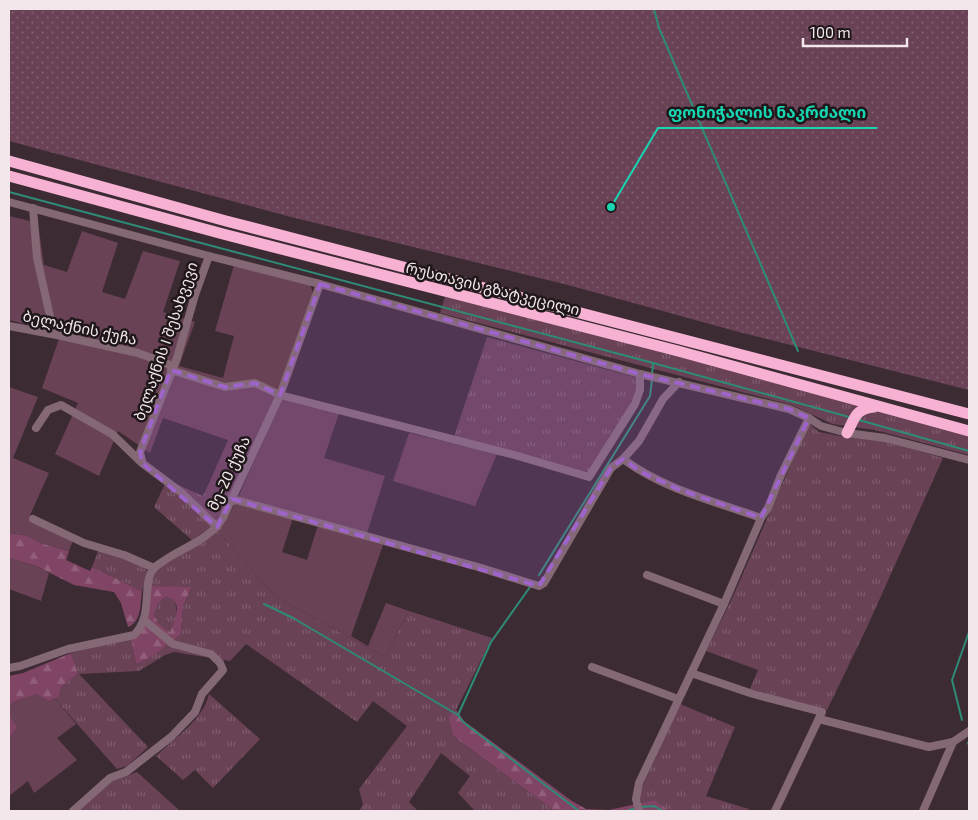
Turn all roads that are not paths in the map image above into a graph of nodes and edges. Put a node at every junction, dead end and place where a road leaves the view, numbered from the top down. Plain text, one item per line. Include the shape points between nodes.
1 (9, 161) edge
2 (9, 176) edge
3 (9, 202) edge
4 (33, 208) junction
5 (209, 256) junction
6 (320, 284) junction
7 (9, 326) edge
8 (54, 334) junction
9 (172, 368) junction
10 (643, 375) junction
11 (678, 382) junction
12 (280, 395) junction
13 (842, 397) junction
14 (876, 406) junction
15 (969, 414) edge
16 (855, 415) junction
17 (809, 418) junction
18 (36, 428) dead end
19 (849, 430) junction
20 (969, 431) edge
21 (624, 459) junction
22 (969, 460) edge
23 (142, 463) junction
24 (230, 502) junction
25 (761, 518) junction
26 (33, 519) dead end
27 (217, 527) junction
28 (154, 568) junction
29 (647, 575) dead end
30 (724, 604) junction
31 (145, 621) junction
32 (592, 667) dead end
33 (9, 668) edge
34 (691, 673) junction
35 (678, 699) junction
36 (819, 719) junction
37 (969, 730) edge
38 (953, 742) junction
39 (73, 811) edge
40 (639, 811) edge
41 (774, 811) edge
42 (923, 811) edge

1 - 15 highway, რუსთავის გზატკეცილი via 226,221
2 - 13 highway, რუსთავის გზატკეცილი
3 - 4 street
4 - 5 street
4 - 8 street via 37,258
5 - 6 street
5 - 9 street, ბელაქნის I შესახვევი
6 - 10 street
6 - 12 street, მე-20 ქუჩა
7 - 8 street, ბელაქნის ქუჩა
8 - 9 street, ბელაქნის ქუჩა via 138,353
9 - 12 street, ბელაქნის ქუჩა via 225,387 255,384
9 - 23 street, ბელაქნის I შესახვევი via 140,452
10 - 11 street
10 - 12 street, ბელაქნის ქუჩა via 636,404 589,477
11 - 17 street via 789,409
11 - 21 street
12 - 24 street, მე-20 ქუჩა
13 - 14 highway, რუსთავის გზატკეცილი
13 - 16 highway
14 - 16 highway
14 - 20 highway, რუსთავის გზატკეცილი
16 - 19 highway
17 - 19 street via 821,426
17 - 25 street
18 - 23 street via 48,410 62,405 112,434
19 - 22 street
21 - 24 street via 612,468 544,583 538,586 236,500
21 - 25 street via 641,472 680,490
23 - 27 street via 170,483
24 - 27 street, მე-20 ქუჩა
25 - 30 street
26 - 28 street via 84,543
27 - 28 street, მე-20 ქუჩა
28 - 31 street via 149,582
29 - 30 street
30 - 34 street
31 - 33 street via 134,635 68,649
31 - 39 street via 173,644 211,654 223,670 202,694 195,712 172,737 126,772 110,778
32 - 35 street
34 - 35 street
34 - 36 street via 822,712
35 - 40 street via 639,783 636,799
36 - 38 street via 930,747
36 - 41 street
37 - 38 street
38 - 42 street

